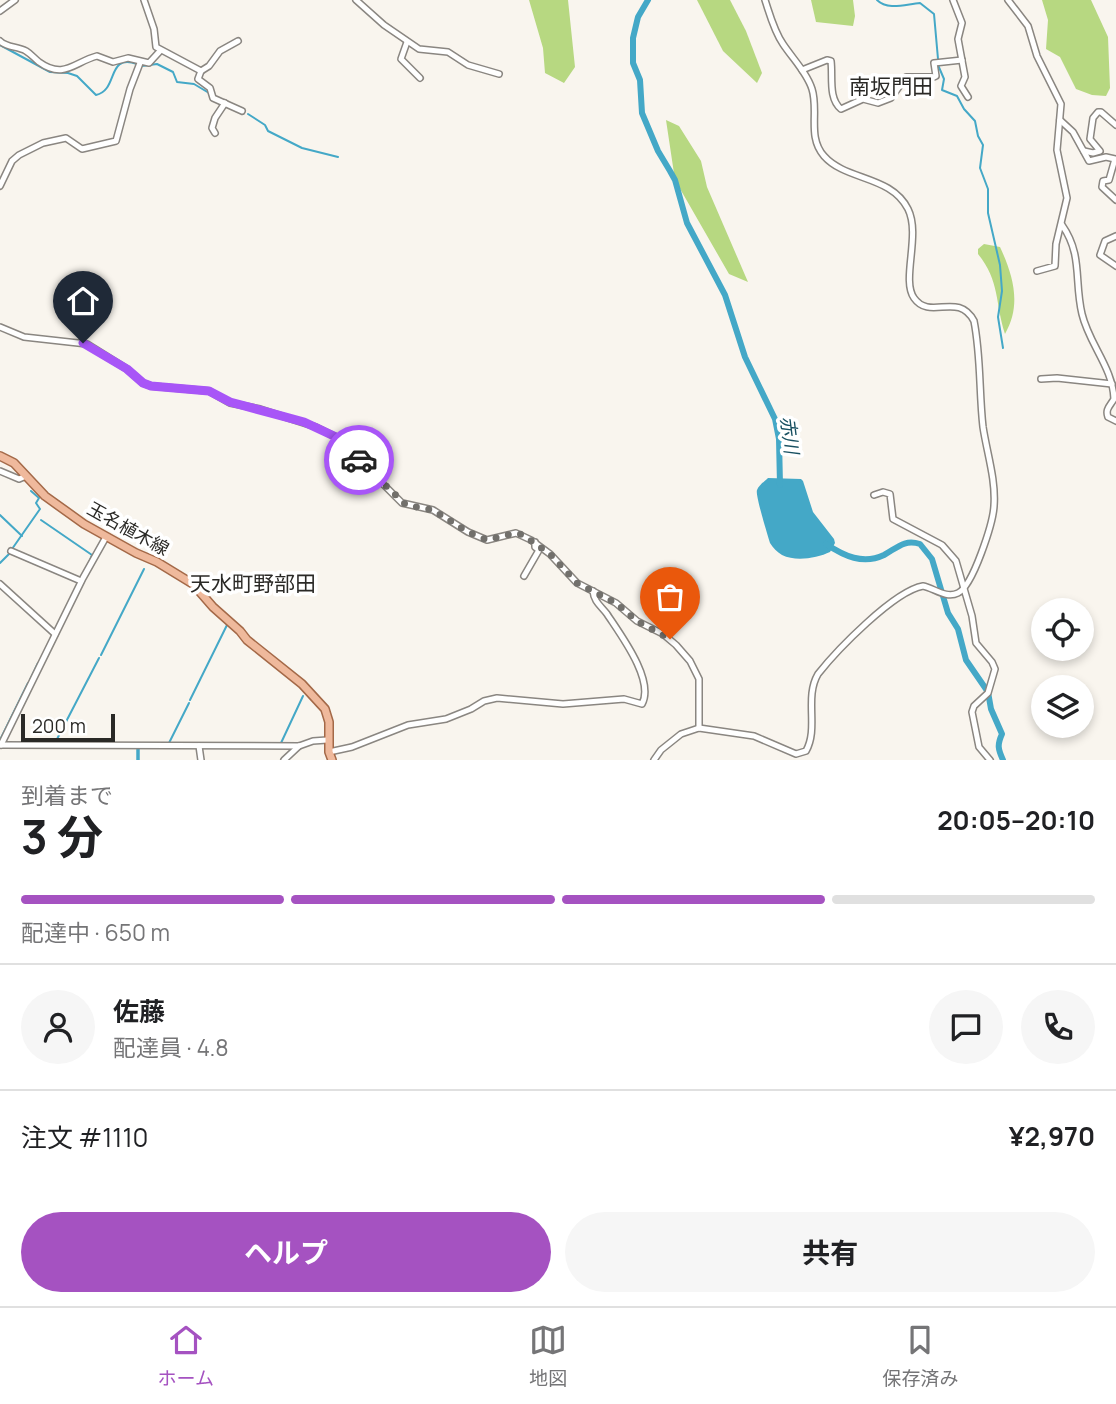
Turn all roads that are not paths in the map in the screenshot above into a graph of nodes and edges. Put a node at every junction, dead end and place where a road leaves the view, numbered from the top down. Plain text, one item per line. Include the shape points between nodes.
1 (15, 0) edge
2 (144, 0) edge
3 (356, 0) edge
4 (765, 0) edge
5 (953, 0) edge
6 (1008, 0) edge
7 (0, 11) edge
8 (0, 41) edge
9 (238, 41) dead end
10 (407, 42) junction
11 (160, 51) junction
12 (962, 60) junction
13 (140, 63) junction
14 (802, 70) junction
15 (201, 72) junction
16 (499, 74) dead end
17 (420, 78) dead end
18 (968, 97) dead end
19 (225, 103) junction
20 (242, 111) dead end
21 (1059, 120) junction
22 (1116, 125) edge
23 (215, 133) dead end
24 (1084, 151) junction
25 (1113, 181) edge
26 (0, 186) edge
27 (1116, 200) edge
28 (1061, 225) junction
29 (1116, 236) edge
30 (1116, 265) edge
31 (1037, 271) dead end
32 (0, 327) edge
33 (1041, 379) dead end
34 (1112, 384) junction
35 (1116, 421) edge
36 (0, 456) edge
37 (0, 471) edge
38 (26, 476) junction
39 (874, 495) dead end
40 (106, 537) junction
41 (535, 542) junction
42 (11, 551) dead end
43 (524, 576) dead end
44 (81, 580) junction
45 (0, 583) edge
46 (964, 588) junction
47 (593, 591) junction
48 (55, 634) junction
49 (699, 728) junction
50 (327, 740) junction
51 (0, 744) edge
52 (199, 746) junction
53 (299, 746) junction
54 (329, 752) junction
55 (201, 760) edge
56 (284, 760) edge
57 (332, 760) edge
58 (654, 760) edge
59 (990, 760) edge

1 - 7 street
2 - 11 street
3 - 10 street
4 - 14 street via 776,32
5 - 12 street via 961,20
6 - 21 street via 1028,26 1037,56 1060,99
8 - 13 street via 61,70 97,56
9 - 15 street via 220,51
10 - 16 street via 422,50 448,51 468,65
10 - 17 street via 401,59
11 - 13 street via 149,63
11 - 15 street
12 - 14 street via 934,63 936,76 906,76 885,101 863,99 841,109 832,95 831,61
12 - 18 street via 965,77 961,86
13 - 26 street via 116,141 82,149 66,138 43,143 12,161
14 - 46 street via 813,90 814,133 824,157 887,188 908,210 913,231 913,297 926,306 963,308 974,321 994,505 986,538
15 - 19 street via 198,79
19 - 20 street
19 - 23 street via 215,118
21 - 24 street
21 - 28 street via 1056,150 1067,198
22 - 24 street via 1098,112 1090,139 1100,150
24 - 25 street via 1089,161 1115,159
25 - 27 street via 1102,182 1102,187
28 - 31 street via 1055,266
28 - 34 street via 1077,257 1083,316
29 - 30 street via 1105,241 1100,255
32 - 41 street via 24,337 87,344 151,386 209,391 230,402 304,422 336,437 402,503 433,510 487,540 518,533
33 - 34 street
34 - 35 street via 1114,400 1107,413
36 - 38 main road, 玉名植木線
37 - 38 street via 19,479
38 - 40 main road, 玉名植木線 via 45,496
39 - 46 street via 890,494 893,519 953,555
40 - 44 street
40 - 50 main road, 玉名植木線 via 193,584 252,645 302,684 325,709
41 - 43 street via 538,550
41 - 47 street via 577,583
42 - 44 street
44 - 48 street
45 - 48 street
46 - 49 street via 951,595 923,586 905,592 824,666 812,689 812,738 806,751 796,754 754,736
46 - 59 street via 976,643 995,669 988,694 972,712 979,747
47 - 49 street via 670,639 690,661 701,686
47 - 54 street via 639,668 645,693 642,704 624,699 563,704 497,698 446,719 408,725
48 - 51 street
49 - 58 street via 681,734
50 - 53 street
50 - 54 main road, 玉名植木線
51 - 52 street
52 - 53 street
52 - 55 street
53 - 56 street
54 - 57 main road, 玉名植木線

